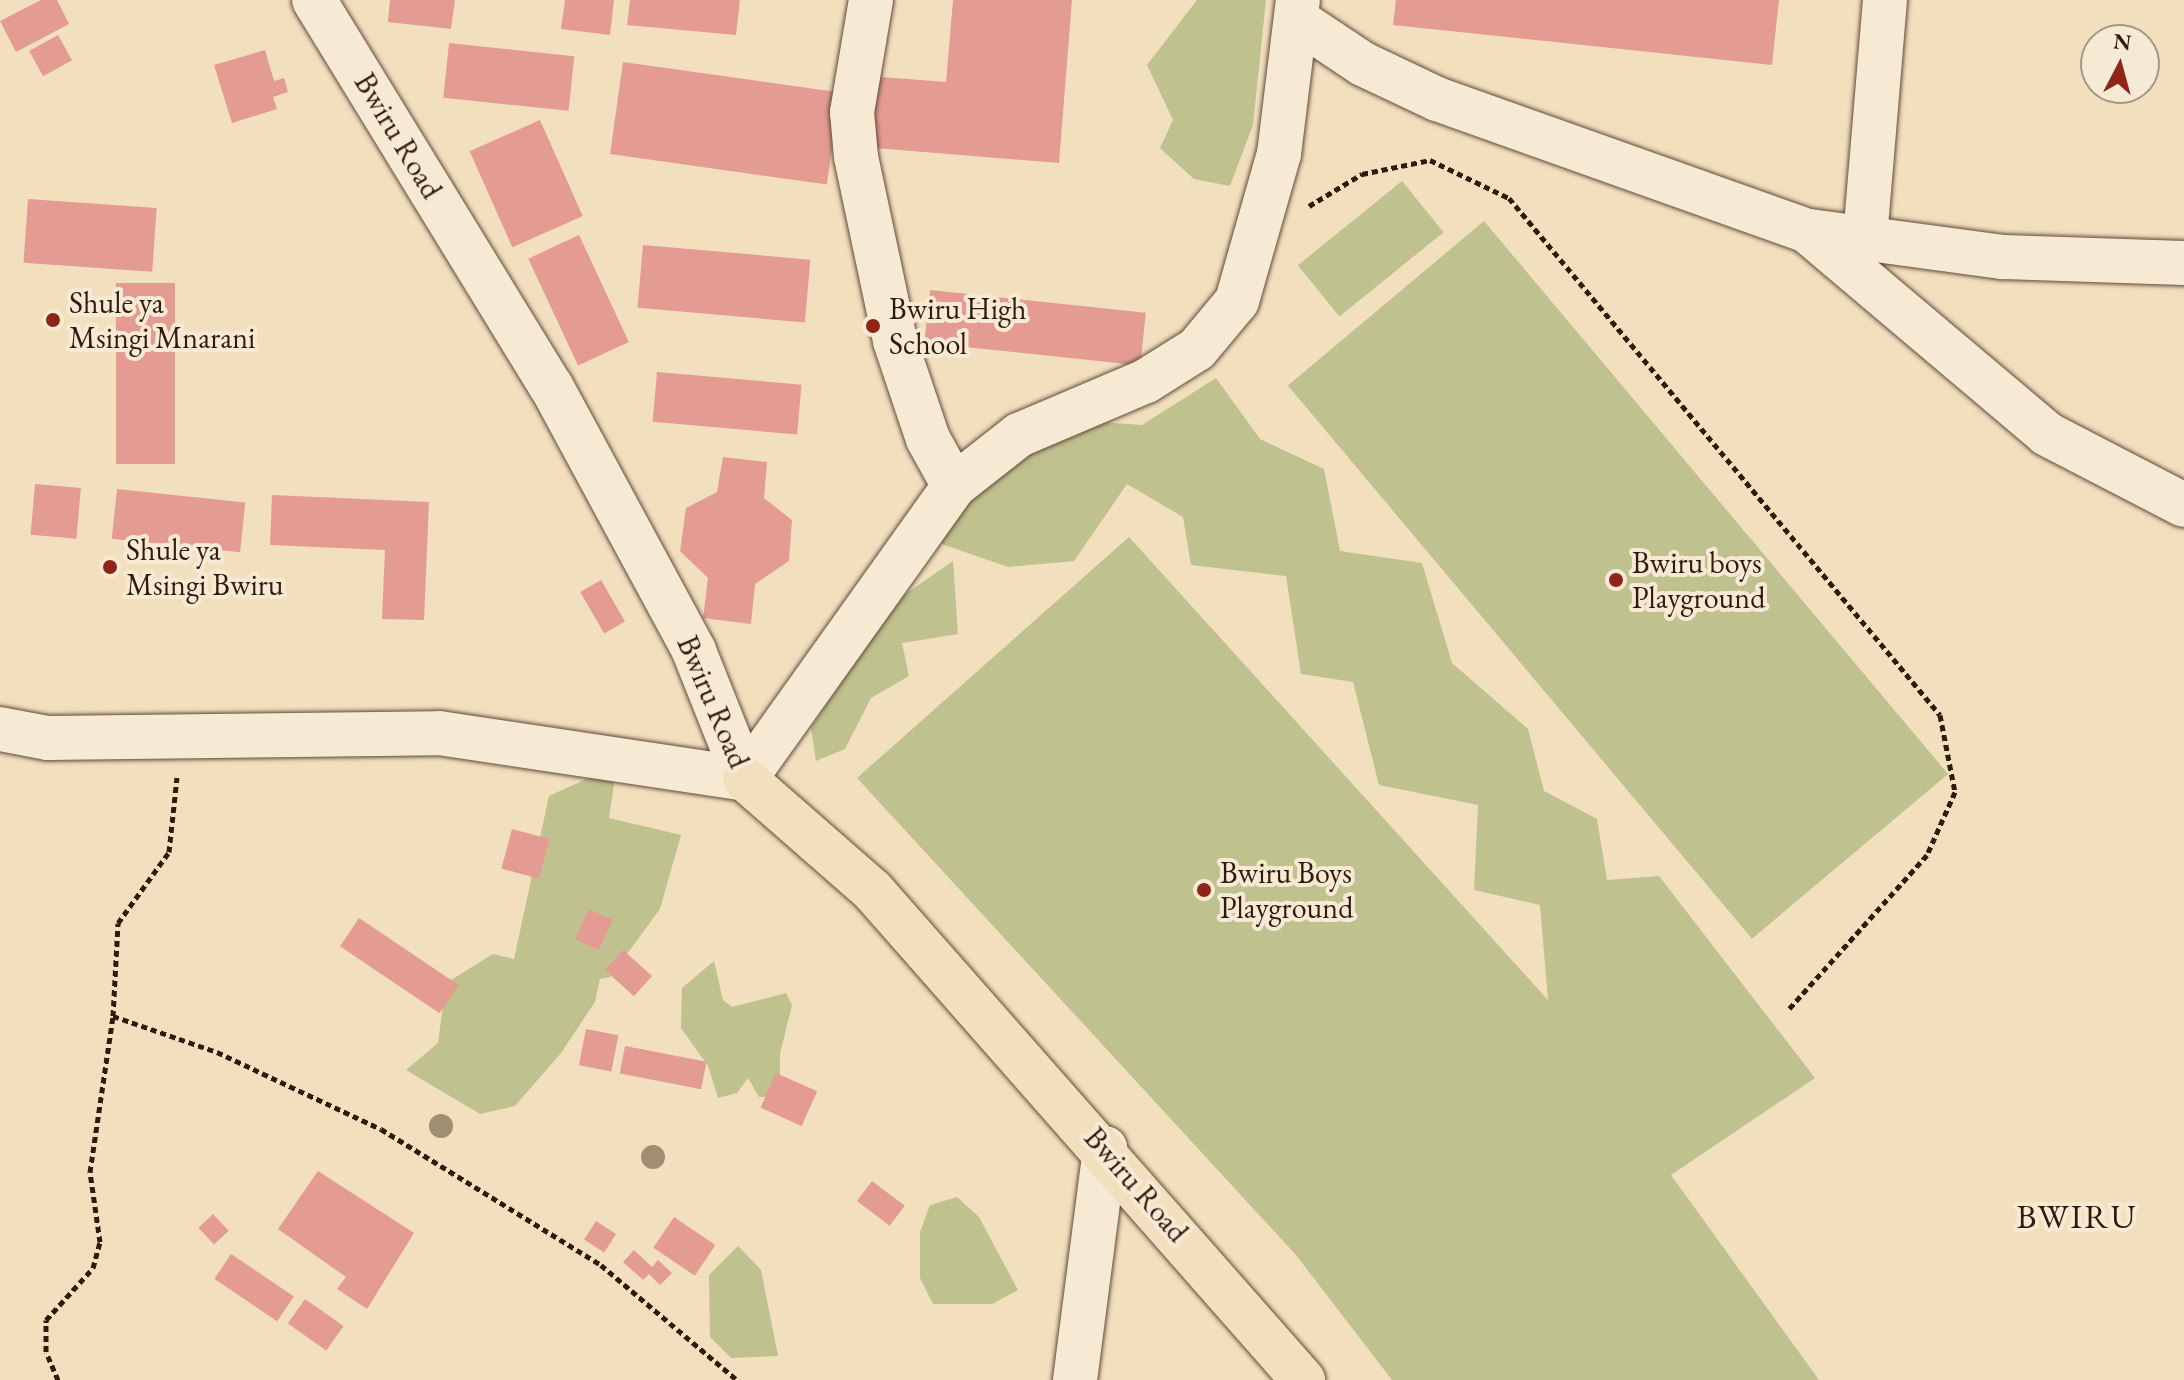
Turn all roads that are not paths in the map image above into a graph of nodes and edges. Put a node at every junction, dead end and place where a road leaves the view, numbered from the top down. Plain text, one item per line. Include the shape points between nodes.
1 (314, 0) edge
2 (871, 0) edge
3 (1885, 0) edge
4 (1298, 10) edge
5 (1807, 231) junction
6 (1865, 238) junction
7 (2184, 263) edge
8 (954, 486) junction
9 (2184, 505) edge
10 (0, 729) edge
11 (745, 779) junction
12 (1105, 1148) junction
13 (1075, 1380) edge
14 (1303, 1380) edge

1 - 11 street, Bwiru Road via 551,386 694,651
2 - 8 street via 852,112 856,157 895,341 928,439
3 - 6 street
4 - 5 street via 1363,64 1437,99
4 - 8 street via 1260,236 1237,301 1197,349 1146,381 1019,435
5 - 6 street
5 - 9 street via 2047,434
6 - 7 street via 2003,257
8 - 11 street
10 - 11 street via 48,738 439,733
11 - 12 main road, Bwiru Road via 872,890
12 - 13 street
12 - 14 main road, Bwiru Road

